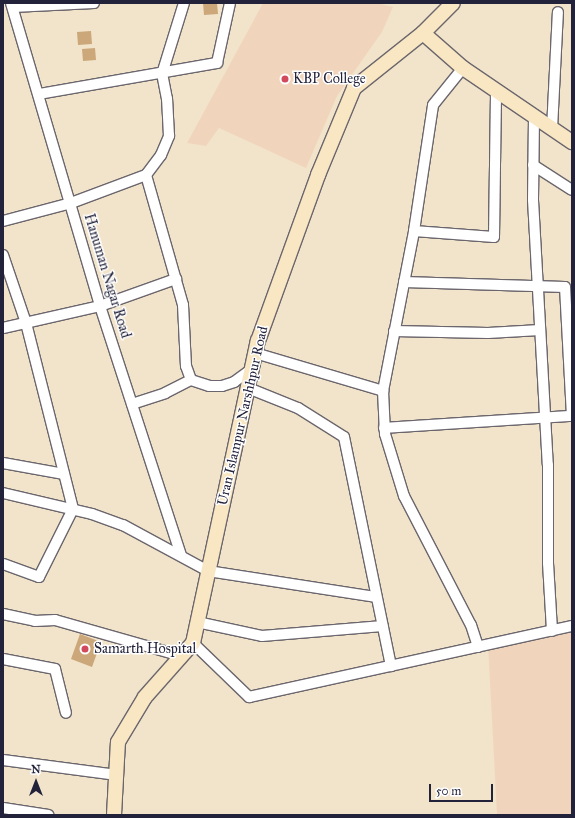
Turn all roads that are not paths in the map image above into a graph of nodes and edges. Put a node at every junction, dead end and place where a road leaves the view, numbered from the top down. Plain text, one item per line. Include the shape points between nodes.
1 (94, 3) edge
2 (184, 3) edge
3 (230, 3) edge
4 (453, 3) edge
5 (12, 5) edge
6 (558, 12) dead end
7 (423, 33) junction
8 (464, 68) junction
9 (162, 74) junction
10 (496, 90) junction
11 (39, 94) junction
12 (534, 116) junction
13 (552, 129) junction
14 (572, 142) edge
15 (533, 165) junction
16 (146, 175) junction
17 (572, 190) edge
18 (71, 203) junction
19 (3, 221) edge
20 (414, 231) junction
21 (3, 255) edge
22 (176, 278) junction
23 (404, 282) junction
24 (537, 287) junction
25 (100, 306) junction
26 (26, 322) junction
27 (3, 328) edge
28 (540, 330) junction
29 (394, 331) junction
30 (255, 353) junction
31 (252, 369) junction
32 (191, 380) junction
33 (248, 388) junction
34 (383, 391) junction
35 (132, 404) junction
36 (572, 416) edge
37 (545, 419) junction
38 (384, 428) junction
39 (3, 463) edge
40 (64, 474) junction
41 (3, 493) edge
42 (73, 509) junction
43 (181, 556) junction
44 (3, 564) edge
45 (208, 571) junction
46 (375, 597) junction
47 (3, 614) edge
48 (198, 622) junction
49 (383, 626) junction
50 (572, 626) edge
51 (552, 631) junction
52 (193, 643) junction
53 (478, 647) junction
54 (181, 656) junction
55 (3, 660) edge
56 (391, 666) junction
57 (66, 713) dead end
58 (3, 760) edge
59 (117, 775) junction
60 (3, 808) edge
61 (48, 815) edge
62 (114, 815) edge

1 - 5 street
2 - 9 street
3 - 9 street via 217,63
4 - 7 main road, Uran Islampur Narshhpur Road
5 - 11 street, Hanuman Nagar Road
6 - 13 street
7 - 8 main road
7 - 30 main road, Uran Islampur Narshhpur Road via 354,88 318,175
8 - 10 main road
8 - 20 street via 433,105
9 - 11 street
9 - 16 street via 167,99 169,136 161,155
10 - 12 main road
10 - 20 street via 494,237
11 - 18 street, Hanuman Nagar Road
12 - 13 main road
12 - 15 street
13 - 14 main road
15 - 17 street
15 - 24 street
16 - 18 street
16 - 22 street
18 - 19 street
18 - 25 street, Hanuman Nagar Road
20 - 23 street
21 - 26 street
22 - 25 street
22 - 32 street via 183,306 186,366
23 - 24 street
23 - 29 street
24 - 28 street
24 - 36 street via 565,287
25 - 26 street
25 - 35 street, Hanuman Nagar Road
26 - 27 street
26 - 40 street
28 - 29 street via 488,333
28 - 37 street
29 - 34 street
30 - 31 main road, Uran Islampur Narshhpur Road
30 - 34 street
31 - 32 street via 234,382 222,386 208,386
31 - 33 main road, Uran Islampur Narshhpur Road
32 - 35 street via 165,393
33 - 45 main road, Uran Islampur Narshhpur Road
33 - 46 street via 298,408 344,437
34 - 38 street
35 - 43 street, Hanuman Nagar Road
36 - 37 street
37 - 38 street
37 - 51 street
38 - 53 street via 404,496 468,619
39 - 40 street
40 - 42 street
41 - 42 street
42 - 43 street via 123,525
42 - 44 street via 39,577
43 - 45 street
45 - 46 street
45 - 48 main road, Uran Islampur Narshhpur Road
46 - 49 street
47 - 54 street via 35,621 55,620
48 - 49 street via 262,636
48 - 52 main road, Uran Islampur Narshhpur Road
49 - 56 street
50 - 51 street
51 - 53 street
52 - 54 main road, Uran Islampur Narshhpur Road
52 - 56 street via 249,697
53 - 56 street
54 - 59 main road, Uran Islampur Narshhpur Road via 145,697 118,742
55 - 57 street via 55,669
58 - 59 street
59 - 62 main road, Uran Islampur Narshhpur Road
60 - 61 street

